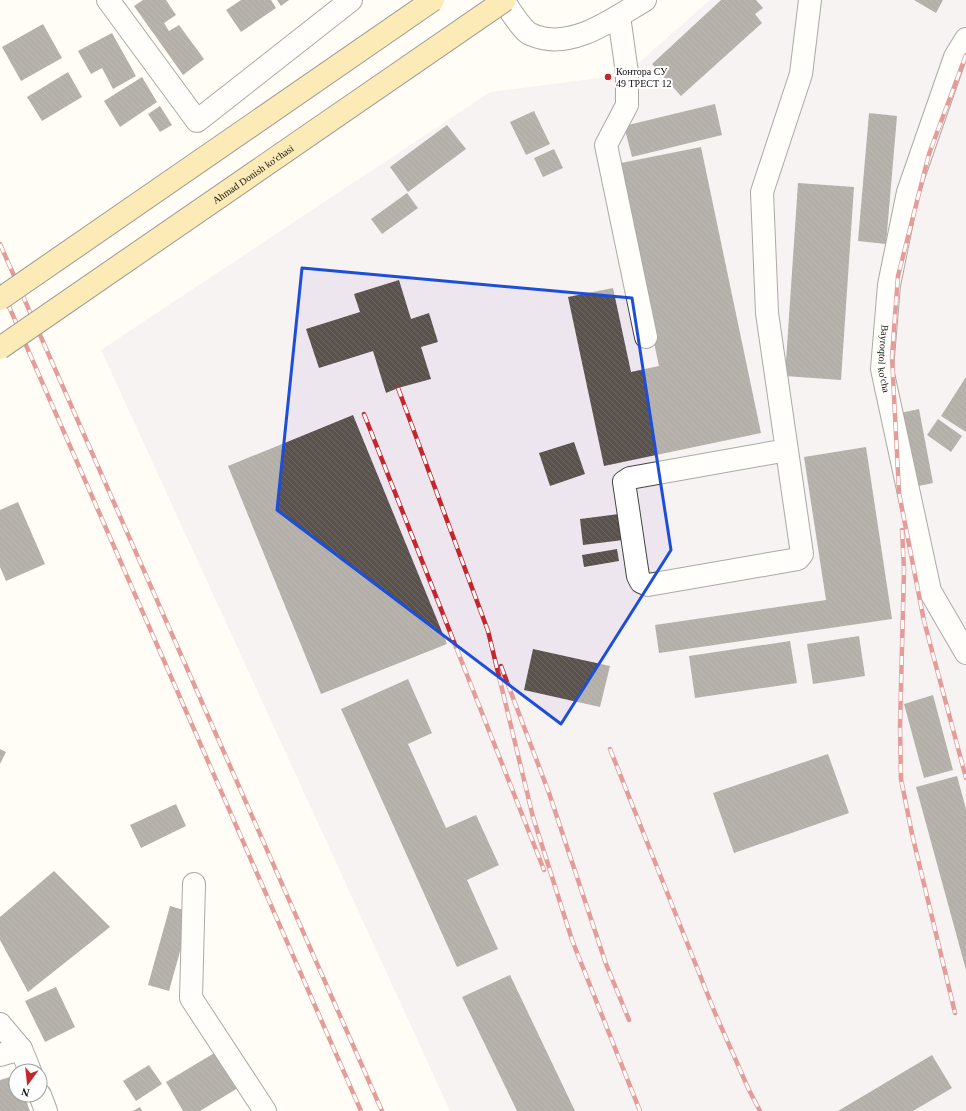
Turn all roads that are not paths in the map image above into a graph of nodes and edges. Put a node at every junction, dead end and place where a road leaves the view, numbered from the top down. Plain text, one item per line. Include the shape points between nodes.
1 (108, 0) edge
2 (351, 0) edge
3 (433, 0) edge
4 (504, 0) edge
5 (645, 0) edge
6 (810, 0) edge
7 (619, 16) junction
8 (966, 39) edge
9 (0, 300) edge
10 (646, 337) dead end
11 (0, 348) edge
12 (787, 450) junction
13 (966, 653) edge
14 (194, 884) dead end
15 (0, 1024) edge
16 (21, 1049) junction
17 (0, 1055) edge
18 (27, 1063) edge
19 (265, 1111) edge

1 - 2 street via 197,121
3 - 9 main road, bridge
4 - 7 street via 527,33 541,38 573,37
4 - 11 main road, Ahmad Donish ko'chasi, bridge
5 - 7 street
6 - 12 street via 801,74 762,192 767,313
7 - 10 street via 627,73 627,105 606,145
8 - 13 street, Bayroqtol ko'cha via 955,57 908,192 889,285 882,369 930,591
12 - 12 street via 630,478 624,482 641,582 648,585 798,559 802,554 802,544
14 - 19 street via 191,998
15 - 16 street
16 - 17 street
16 - 18 street

